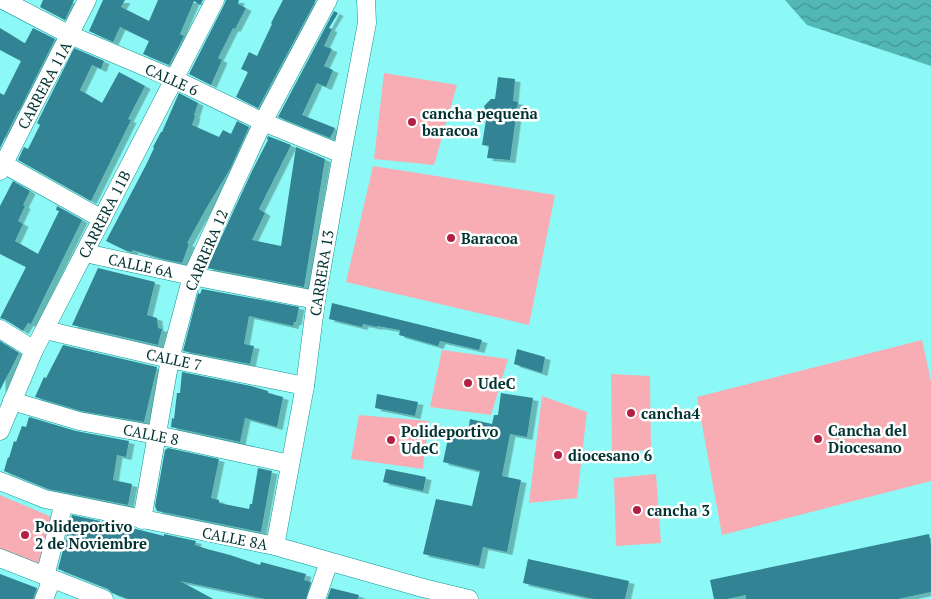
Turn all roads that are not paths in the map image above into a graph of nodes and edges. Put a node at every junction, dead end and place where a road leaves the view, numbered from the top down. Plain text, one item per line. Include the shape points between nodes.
1 (3, 0) edge
2 (87, 0) edge
3 (215, 0) edge
4 (328, 0) edge
5 (366, 0) edge
6 (70, 35) junction
7 (174, 79) junction
8 (263, 122) junction
9 (342, 154) junction
10 (1, 165) edge
11 (102, 219) junction
12 (85, 253) junction
13 (192, 276) junction
14 (316, 300) junction
15 (0, 329) edge
16 (44, 330) junction
17 (34, 350) junction
18 (170, 359) junction
19 (305, 386) junction
20 (12, 401) junction
21 (0, 431) edge
22 (157, 435) junction
23 (290, 464) junction
24 (0, 481) edge
25 (64, 503) junction
26 (142, 520) junction
27 (275, 546) junction
28 (0, 558) edge
29 (330, 562) junction
30 (48, 577) junction
31 (422, 594) edge
32 (44, 599) edge
33 (104, 599) edge
34 (316, 599) edge
35 (469, 599) edge

1 - 6 street, CALLE 6
2 - 6 street, CARRERA 11A
3 - 7 street, CARRERA 11B
4 - 8 street, CARRERA 12
5 - 9 street, CARRERA 13 via 367,23
6 - 7 street, CALLE 6
6 - 10 street, CARRERA 11A
7 - 8 street, CALLE 6
7 - 11 street, CARRERA 11B
8 - 9 street, CALLE 6
8 - 13 street, CARRERA 12
9 - 14 street, CARRERA 13
10 - 11 street
11 - 12 street, CARRERA 11B
12 - 13 street, CALLE 6A
12 - 16 street, CARRERA 11B
13 - 14 street, CALLE 6A
13 - 18 street, CARRERA 12
14 - 19 street, CARRERA 13
15 - 17 street
16 - 17 street, CARRERA 11B
16 - 18 street, CALLE 7
17 - 20 street, CARRERA 11B
18 - 19 street, CALLE 7
18 - 22 street, CARRERA 12
19 - 23 street, CARRERA 13
20 - 21 street, CARRERA 11B
20 - 22 street, CALLE 8 via 79,421
22 - 23 street, CALLE 8
22 - 26 street, CARRERA 12
23 - 27 street, CARRERA 13
24 - 25 street, CALLE 8A
25 - 26 street, CALLE 8A
25 - 30 street
26 - 27 street, CALLE 8A
27 - 29 street, CALLE 8A
28 - 30 street
29 - 31 street, CALLE 8A
29 - 34 street
30 - 32 street
30 - 33 street
31 - 35 street, CALLE 8A

